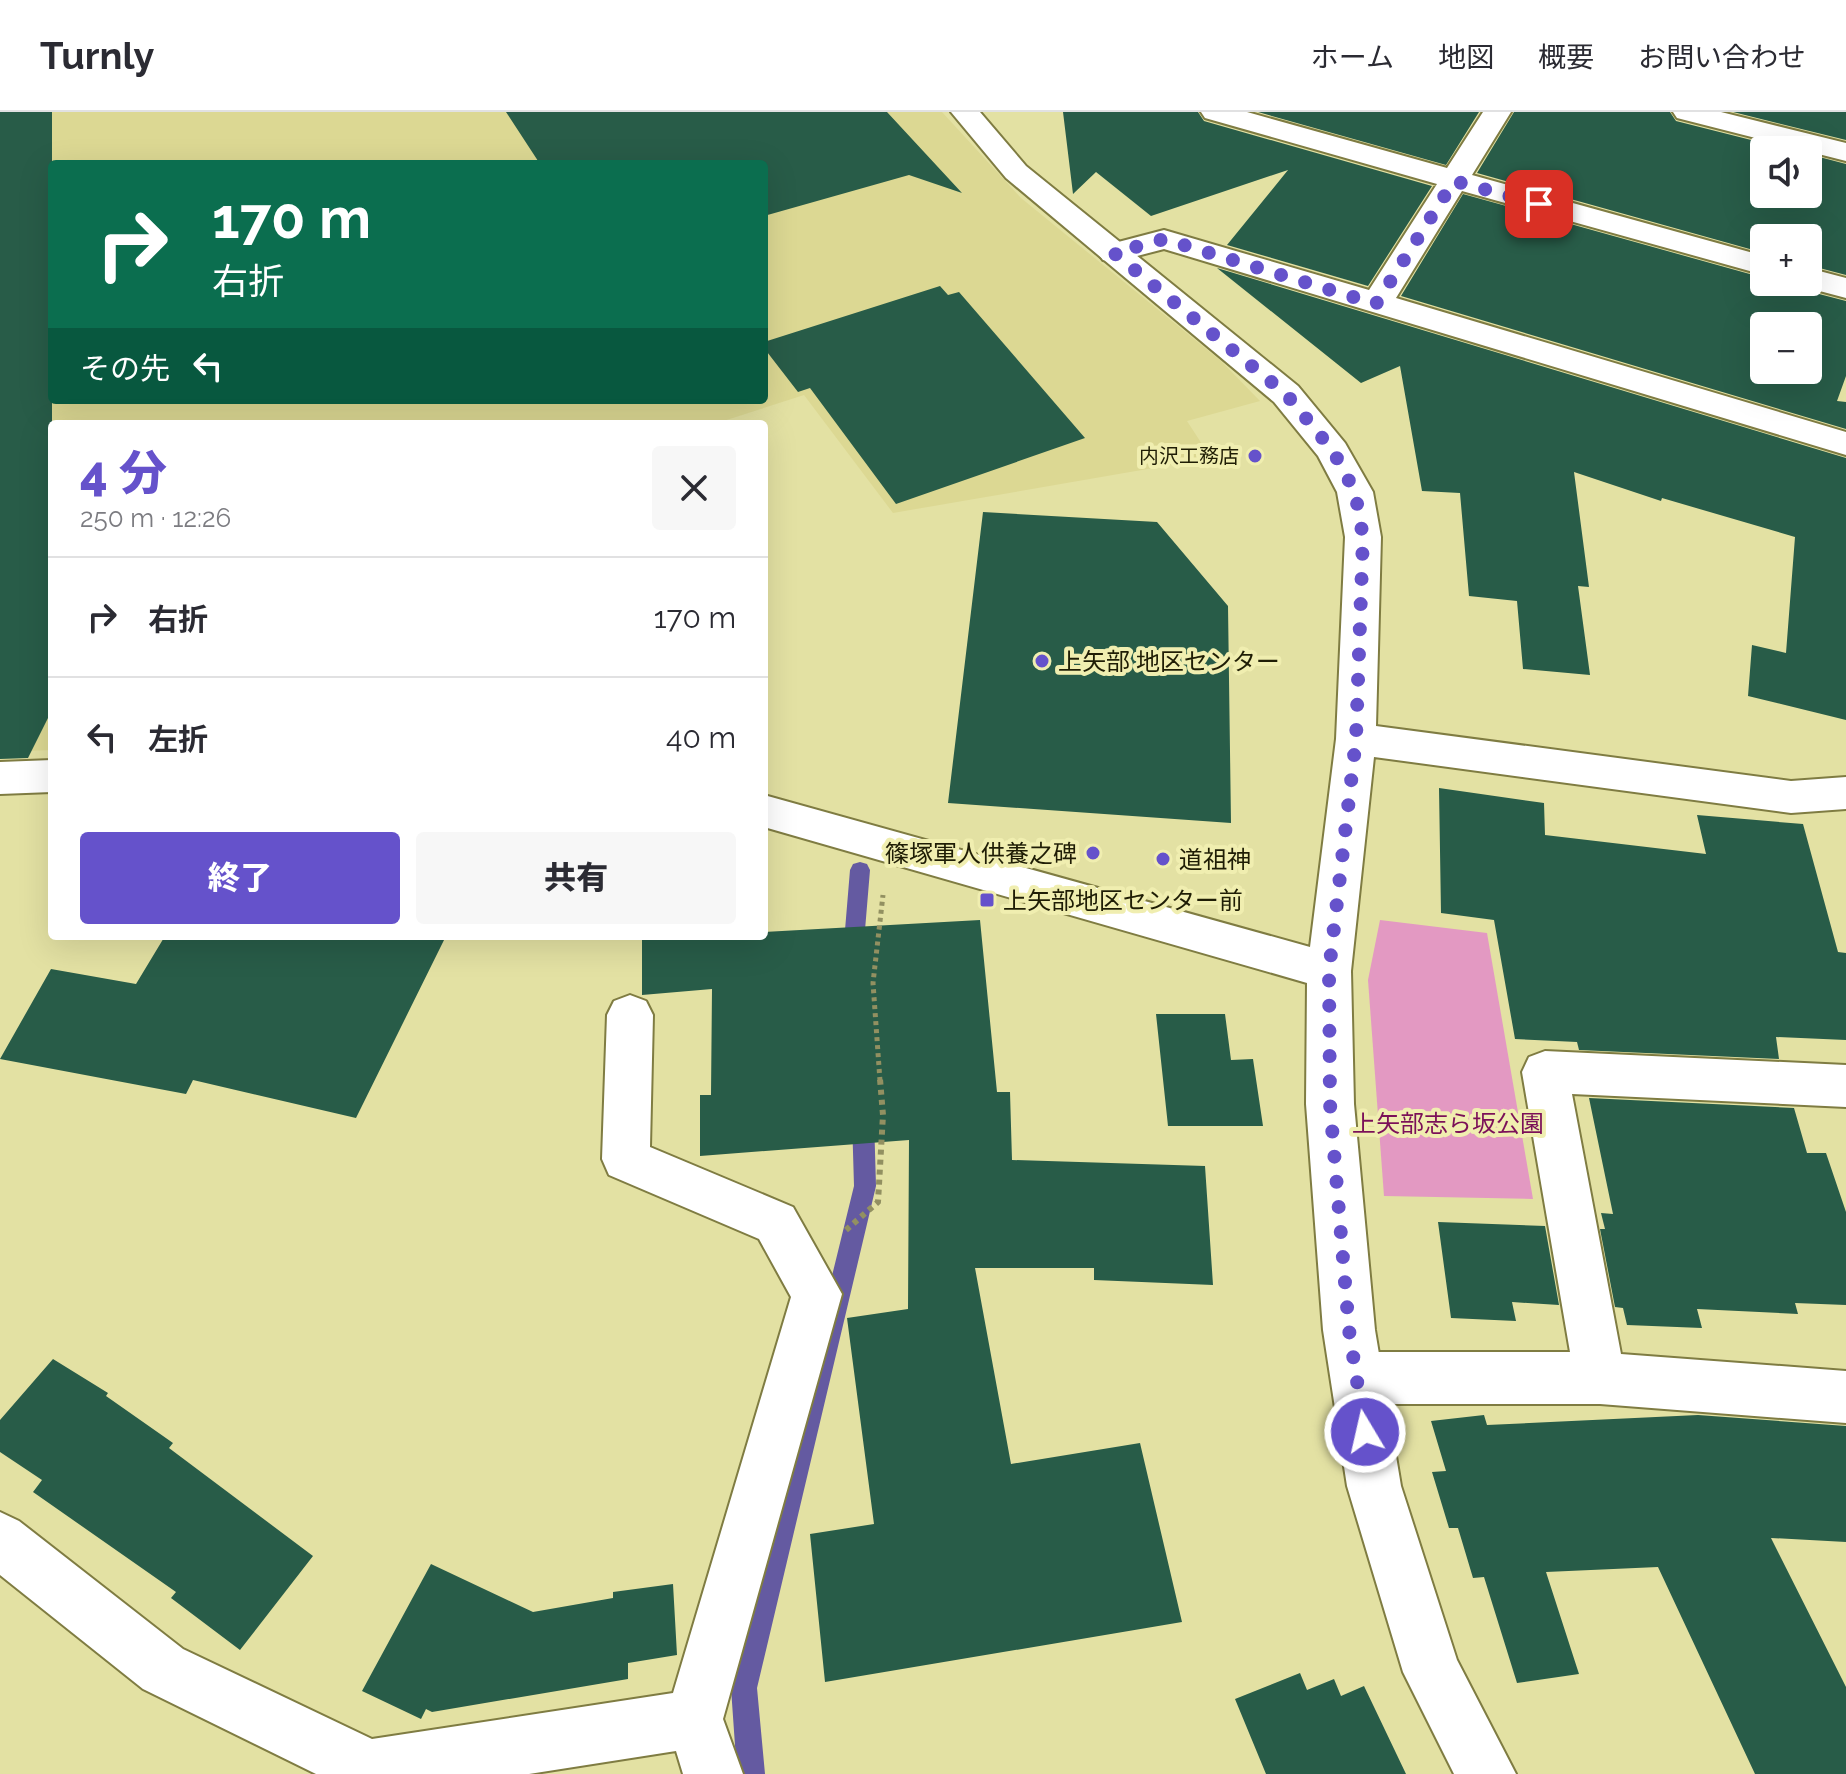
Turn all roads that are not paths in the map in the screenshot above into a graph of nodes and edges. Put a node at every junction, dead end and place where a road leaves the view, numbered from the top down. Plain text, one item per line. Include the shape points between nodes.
1 (965, 112) edge
2 (1215, 112) edge
3 (1497, 112) edge
4 (1687, 112) edge
5 (1846, 152) edge
6 (1454, 181) junction
7 (1114, 253) junction
8 (1750, 262) edge
9 (1822, 282) edge
10 (1846, 288) edge
11 (1376, 304) junction
12 (1846, 444) edge
13 (1356, 739) junction
14 (48, 776) edge
15 (0, 778) edge
16 (1846, 793) edge
17 (768, 812) edge
18 (1329, 971) junction
19 (630, 1015) dead end
20 (1846, 1086) edge
21 (1357, 1378) junction
22 (1600, 1378) junction
23 (1846, 1397) edge
24 (0, 1540) edge
25 (694, 1719) junction
26 (713, 1774) edge
27 (1486, 1774) edge

1 - 7 street via 1016,172
2 - 6 street
3 - 6 street
4 - 5 street
6 - 8 street
6 - 11 street
7 - 11 street via 1164,239
7 - 13 street via 1286,394 1333,451 1355,492 1363,537
9 - 10 street
11 - 12 street
13 - 16 street via 1791,797
13 - 18 street
14 - 15 street
17 - 18 street
18 - 21 street via 1330,1104
19 - 25 street via 626,1159 776,1223 817,1294
20 - 22 street via 1545,1072
21 - 22 street
21 - 27 street via 1374,1486 1432,1672
22 - 23 street
24 - 25 street via 163,1669 370,1769
25 - 26 street

